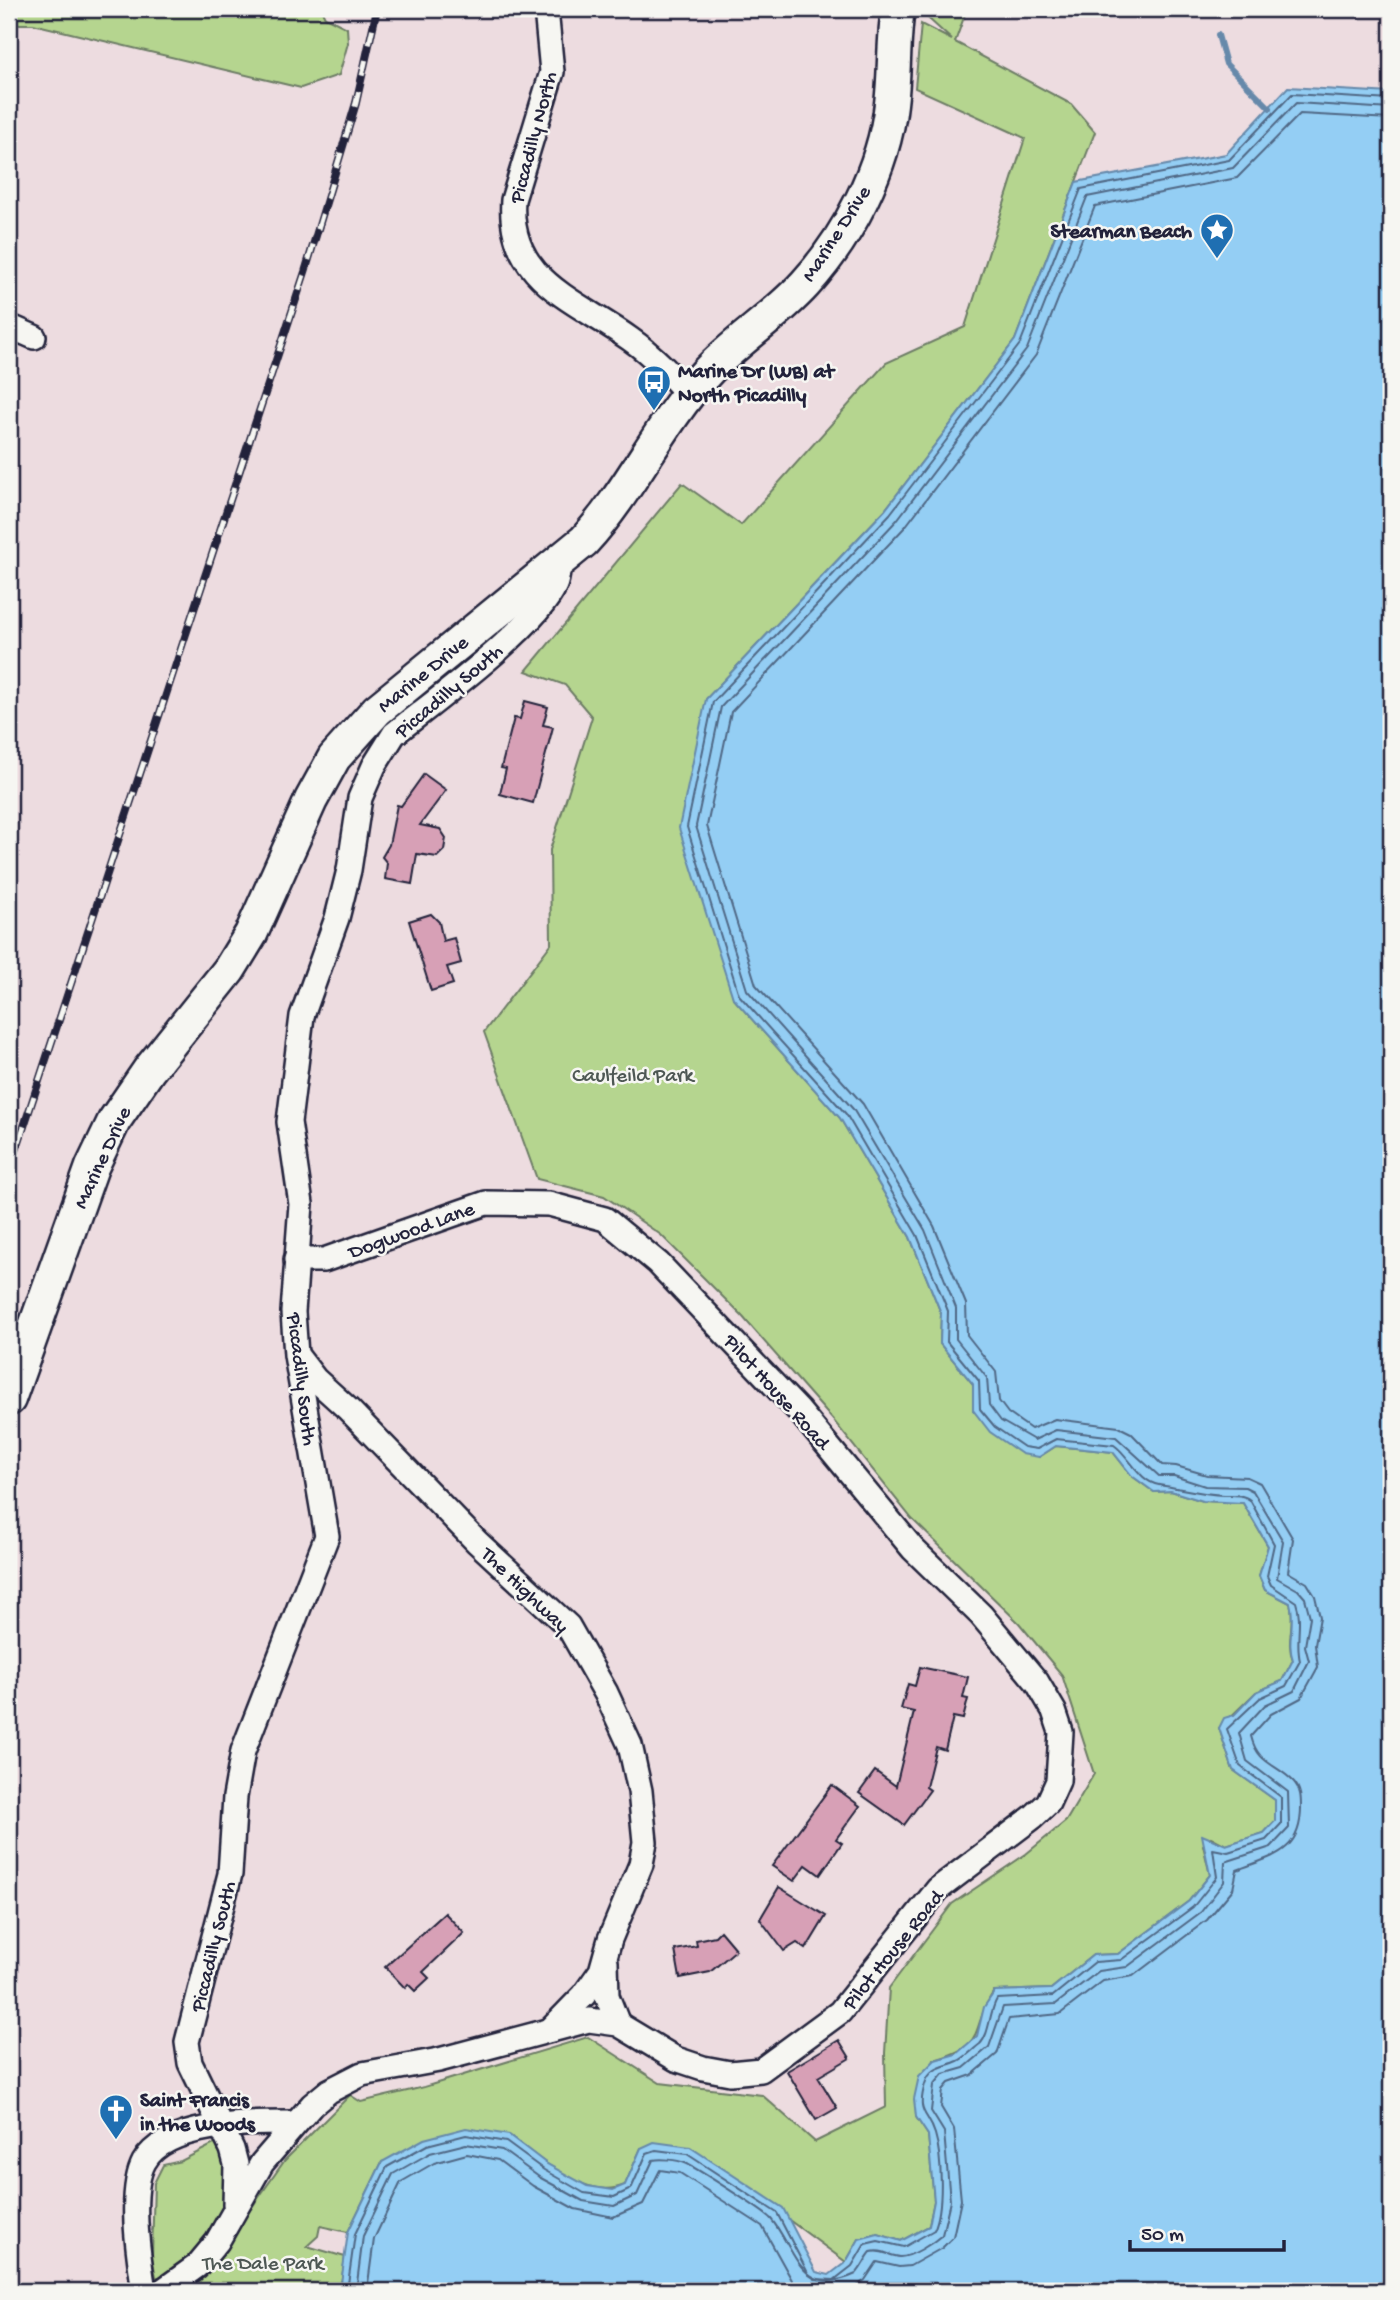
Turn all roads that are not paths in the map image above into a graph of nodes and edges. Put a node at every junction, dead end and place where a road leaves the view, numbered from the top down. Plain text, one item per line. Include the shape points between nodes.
1 (546, 9) edge
2 (898, 9) edge
3 (9, 326) edge
4 (34, 337) dead end
5 (689, 395) junction
6 (558, 564) junction
7 (569, 1207) joint
8 (296, 1260) junction
9 (296, 1355) junction
10 (9, 1399) edge
11 (606, 1959) junction
12 (618, 2024) junction
13 (551, 2029) junction
14 (296, 2123) junction
15 (220, 2125) junction
16 (235, 2210) junction
17 (144, 2291) edge
18 (162, 2291) edge

1 - 5 street, Piccadilly North via 552,72 513,200 521,252 545,283 642,348
2 - 5 main road, Marine Drive via 891,105 876,169 847,224 805,284 706,373
3 - 4 street
5 - 6 main road, Marine Drive via 607,516
6 - 8 street, Piccadilly South via 556,585 542,604 506,642 394,734 366,781 337,918 306,1002 295,1065 289,1122 300,1194
6 - 10 main road, Marine Drive via 377,710 334,758 251,934 229,970 114,1121 92,1167
7 - 8 street, Dogwood Lane via 486,1203 324,1260
7 - 12 street, Pilot House Road via 605,1219 648,1254 799,1411 913,1549 981,1615 1027,1670 1055,1711 1061,1732 1058,1781 1048,1803 938,1889 841,2012 761,2070 730,2073 703,2068 676,2059
8 - 9 street, Piccadilly South
9 - 11 street, The Highway via 477,1542 568,1626 606,1693 630,1745 645,1842
9 - 15 street, Piccadilly South via 327,1536 243,1751 230,1874 187,2042 190,2063
11 - 12 street, The Highway via 607,1996
11 - 13 street, The Highway via 584,1994
12 - 13 street, Pilot House Road via 589,2020
13 - 14 street, Pilot House Road via 439,2060 362,2074 328,2091
14 - 15 street
14 - 16 street, Pilot House Road via 262,2163
15 - 16 street, Piccadilly South via 236,2164
15 - 17 street via 162,2145 144,2162 139,2175 137,2227
16 - 18 street, Pilot House Road via 197,2266

